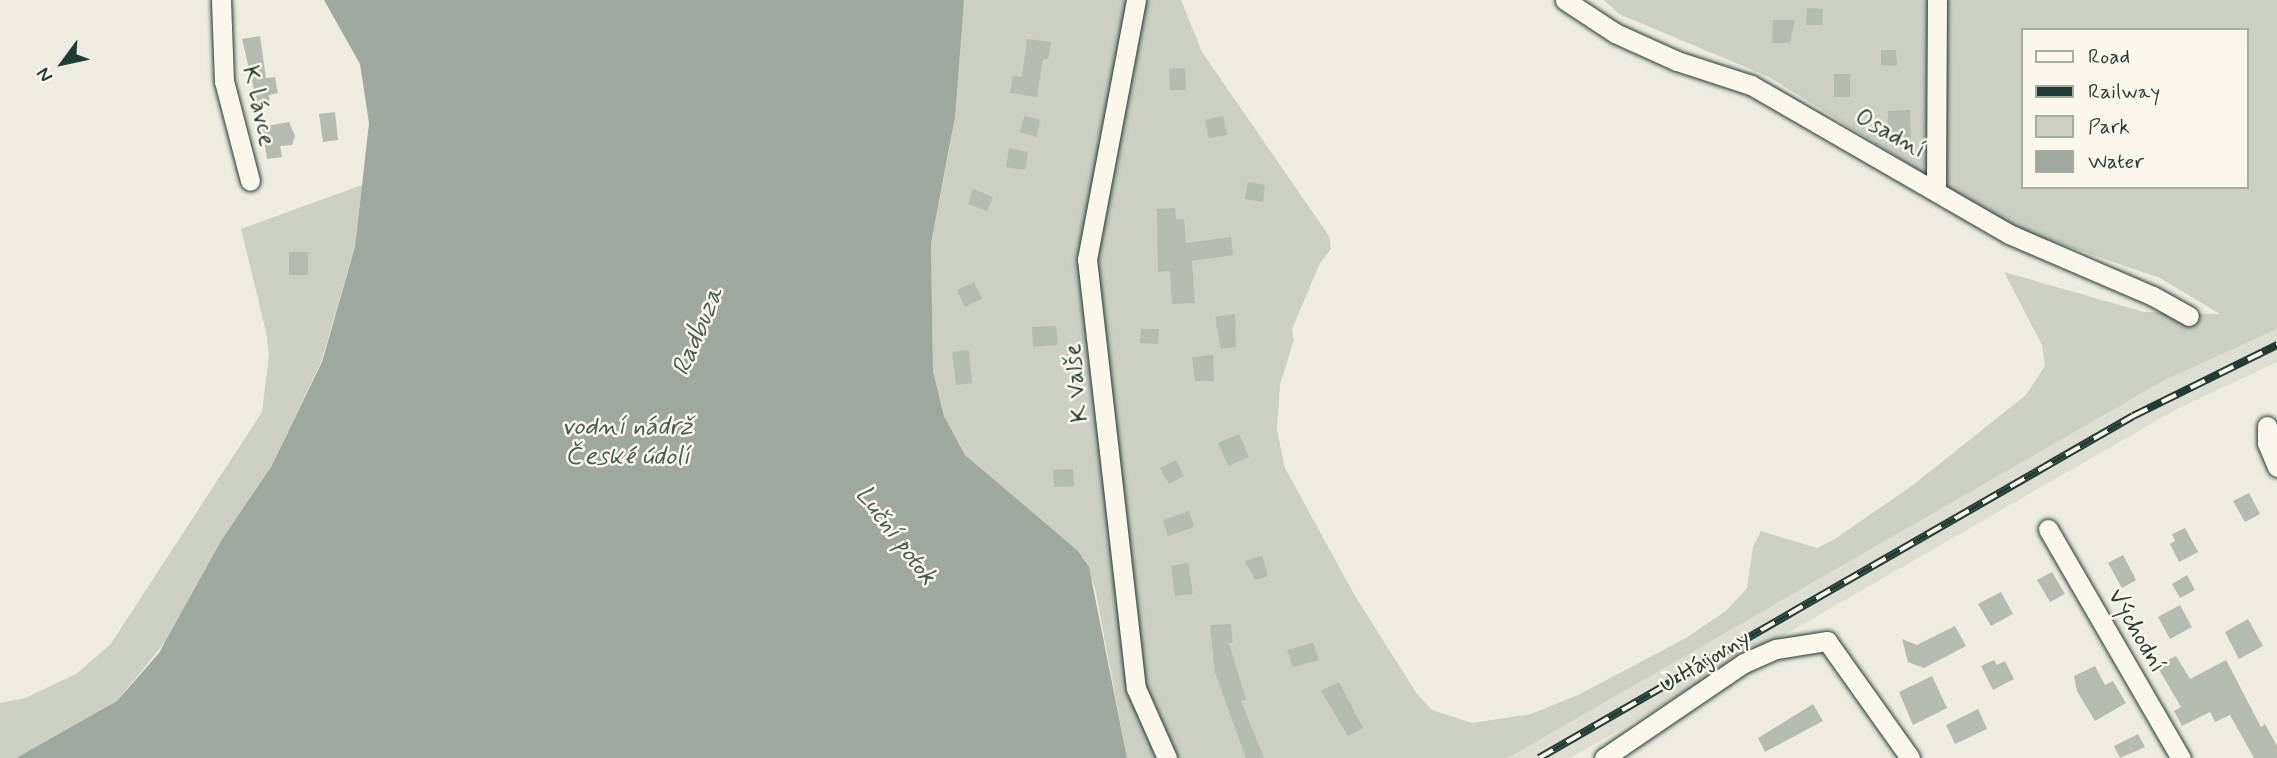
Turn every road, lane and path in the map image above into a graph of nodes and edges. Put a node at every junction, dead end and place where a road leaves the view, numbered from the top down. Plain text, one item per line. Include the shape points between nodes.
1 (221, 0) edge
2 (1136, 0) edge
3 (1565, 0) edge
4 (1937, 0) edge
5 (250, 181) dead end
6 (1936, 188) junction
7 (2189, 316) dead end
8 (2274, 424) edge
9 (2277, 467) edge
10 (2048, 529) dead end
11 (1167, 758) edge
12 (1604, 758) edge
13 (1910, 758) edge
14 (2181, 758) edge

1 - 5 street, K Lávce via 224,81
2 - 11 street, K Valše via 1087,259 1136,688
3 - 6 street, Osadní via 1615,33 1677,61 1751,85
4 - 6 street
6 - 7 street, Osadní via 2009,234
8 - 9 street via 2267,443
10 - 14 street, Východní
12 - 13 street, U Hájovny via 1744,663 1776,649 1827,641

